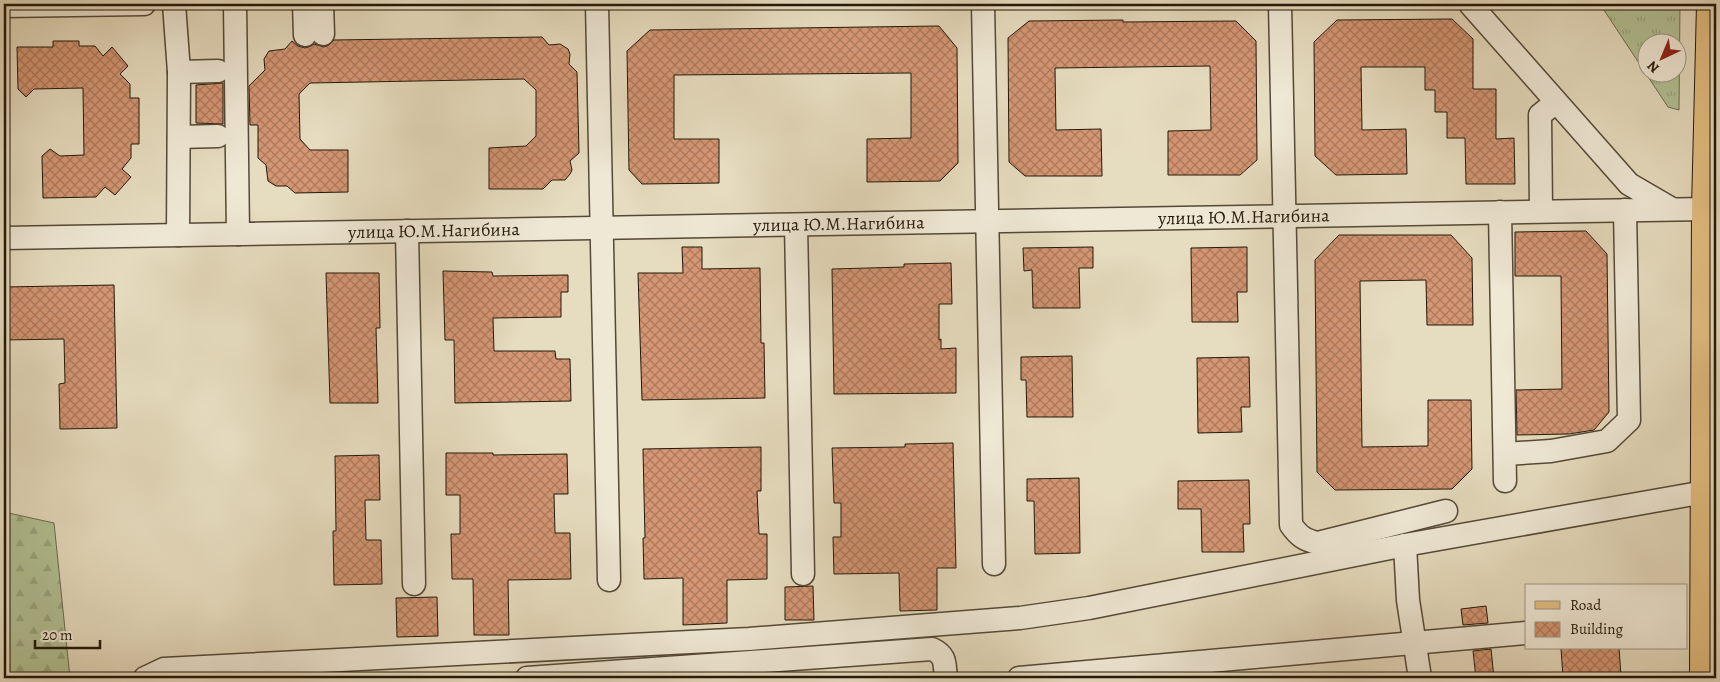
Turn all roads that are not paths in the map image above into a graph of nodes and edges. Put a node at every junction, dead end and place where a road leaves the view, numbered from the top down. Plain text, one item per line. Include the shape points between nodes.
1 (144, 4) edge
2 (174, 4) edge
3 (235, 4) edge
4 (304, 4) edge
5 (322, 4) edge
6 (598, 4) edge
7 (983, 4) edge
8 (1280, 4) edge
9 (1470, 4) edge
10 (1712, 4) edge
11 (4, 6) edge
12 (1714, 62) edge
13 (218, 71) dead end
14 (179, 72) junction
15 (1556, 102) junction
16 (218, 136) dead end
17 (179, 137) junction
18 (1706, 208) junction
19 (1673, 209) junction
20 (1625, 210) junction
21 (1542, 211) junction
22 (1500, 212) junction
23 (1285, 216) junction
24 (988, 221) junction
25 (796, 225) junction
26 (602, 228) junction
27 (408, 231) junction
28 (238, 234) junction
29 (178, 235) junction
30 (4, 238) edge
31 (1504, 454) junction
32 (1505, 481) dead end
33 (1711, 491) edge
34 (1446, 511) dead end
35 (1405, 545) junction
36 (994, 564) dead end
37 (803, 574) dead end
38 (609, 580) dead end
39 (414, 584) dead end
40 (1710, 631) edge
41 (1525, 634) edge
42 (1414, 643) junction
43 (145, 678) edge
44 (527, 678) edge
45 (946, 678) edge
46 (1019, 678) edge
47 (1420, 678) edge
48 (1704, 678) edge

1 - 11 street
2 - 14 street
3 - 28 street
4 - 5 street via 314,34
6 - 26 street
7 - 24 street
8 - 23 street
9 - 15 street
10 - 12 main road
12 - 18 main road
13 - 14 street
14 - 17 street
15 - 19 street via 1629,184
15 - 21 street via 1540,115
16 - 17 street
17 - 29 street
18 - 19 street, улица Ю.М.Нагибина
18 - 33 main road
19 - 20 street, улица Ю.М.Нагибина
20 - 21 street, улица Ю.М.Нагибина
20 - 31 street via 1629,420 1607,441 1551,451
21 - 22 street, улица Ю.М.Нагибина
22 - 23 street, улица Ю.М.Нагибина
22 - 31 street
23 - 24 street, улица Ю.М.Нагибина
23 - 34 street via 1291,524 1298,535 1318,543
24 - 25 street, улица Ю.М.Нагибина
24 - 36 street
25 - 26 street, улица Ю.М.Нагибина
25 - 37 street
26 - 27 street, улица Ю.М.Нагибина
26 - 38 street
27 - 28 street, улица Ю.М.Нагибина
27 - 39 street
28 - 29 street, улица Ю.М.Нагибина
29 - 30 street, улица Ю.М.Нагибина
31 - 32 street
33 - 35 street
33 - 40 main road
35 - 42 street
35 - 43 street via 1088,608 1020,618 749,639 164,669
40 - 48 main road
41 - 42 street
42 - 46 street
42 - 47 street
44 - 45 street via 932,649 944,658

